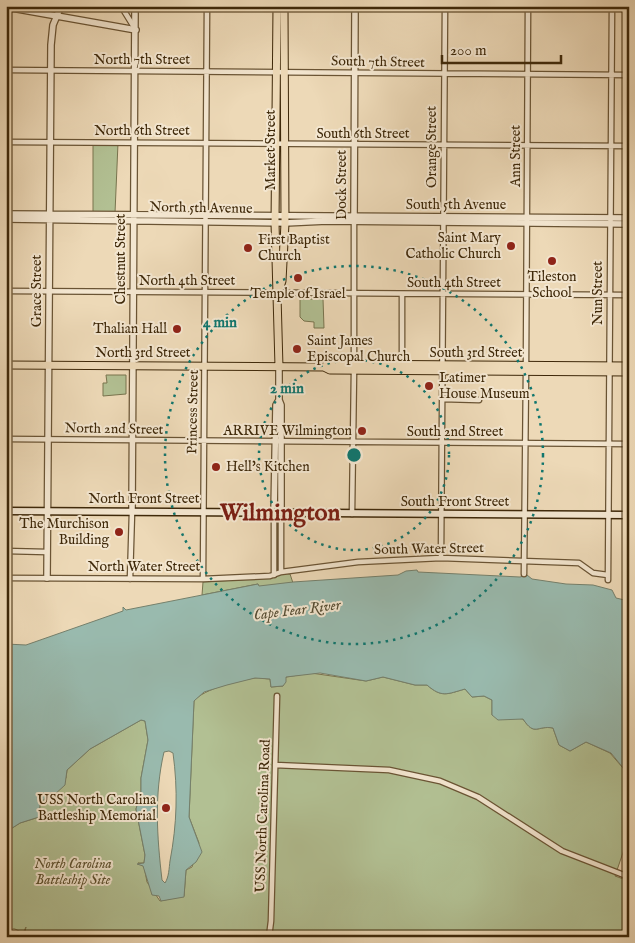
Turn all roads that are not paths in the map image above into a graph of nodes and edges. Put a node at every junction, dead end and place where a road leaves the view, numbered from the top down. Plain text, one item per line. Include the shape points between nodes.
1 (61, 6) edge
2 (121, 6) edge
3 (135, 6) edge
4 (207, 6) edge
5 (277, 6) edge
6 (284, 6) edge
7 (355, 6) edge
8 (445, 6) edge
9 (528, 6) edge
10 (612, 6) edge
11 (6, 7) edge
12 (57, 16) junction
13 (136, 30) junction
14 (6, 70) edge
15 (52, 71) junction
16 (135, 72) junction
17 (206, 72) junction
18 (281, 72) junction
19 (355, 73) junction
20 (444, 74) junction
21 (528, 74) junction
22 (611, 75) junction
23 (629, 75) edge
24 (6, 142) edge
25 (51, 142) junction
26 (135, 142) junction
27 (206, 143) junction
28 (280, 145) junction
29 (354, 145) junction
30 (444, 146) junction
31 (527, 146) junction
32 (611, 146) junction
33 (629, 146) edge
34 (6, 214) edge
35 (275, 214) junction
36 (284, 214) junction
37 (50, 216) junction
38 (134, 217) junction
39 (205, 218) junction
40 (629, 218) edge
41 (6, 219) edge
42 (354, 220) junction
43 (443, 220) junction
44 (527, 220) junction
45 (610, 221) junction
46 (275, 223) junction
47 (285, 223) junction
48 (629, 224) edge
49 (6, 291) edge
50 (50, 291) junction
51 (134, 292) junction
52 (205, 292) junction
53 (278, 293) junction
54 (353, 293) junction
55 (402, 294) junction
56 (443, 294) junction
57 (526, 294) junction
58 (610, 294) junction
59 (629, 295) edge
60 (6, 365) edge
61 (49, 365) junction
62 (133, 365) junction
63 (402, 365) junction
64 (205, 366) junction
65 (629, 366) edge
66 (279, 367) junction
67 (354, 367) junction
68 (442, 368) junction
69 (526, 369) junction
70 (609, 369) junction
71 (629, 372) edge
72 (442, 399) junction
73 (479, 400) dead end
74 (48, 439) junction
75 (6, 440) edge
76 (132, 441) junction
77 (204, 441) junction
78 (278, 442) junction
79 (352, 442) junction
80 (442, 443) junction
81 (526, 443) junction
82 (609, 444) junction
83 (629, 444) edge
84 (6, 511) edge
85 (48, 511) junction
86 (132, 512) junction
87 (203, 512) junction
88 (278, 513) junction
89 (352, 514) junction
90 (442, 514) junction
91 (525, 514) junction
92 (608, 515) junction
93 (629, 515) edge
94 (6, 551) edge
95 (47, 552) junction
96 (441, 558) junction
97 (525, 560) junction
98 (579, 563) joint
99 (281, 572) junction
100 (524, 574) dead end
101 (274, 575) junction
102 (6, 578) edge
103 (46, 578) junction
104 (130, 579) junction
105 (203, 579) junction
106 (277, 696) dead end
107 (275, 765) junction
108 (629, 877) edge
109 (268, 937) edge

1 - 12 street, Grace Street
2 - 13 street
3 - 13 street, Chestnut Street
4 - 17 street, Princess Street
5 - 18 main road, Market Street
6 - 18 main road, Market Street
7 - 19 street, Dock Street
8 - 20 street, Orange Street
9 - 21 street, Ann Street
10 - 22 street, Nun Street
11 - 12 street
12 - 13 street
12 - 15 street, Grace Street via 52,33
13 - 16 street, Chestnut Street
14 - 15 street, North 7th Street
15 - 16 street, North 7th Street
15 - 25 street, Grace Street
16 - 17 street, North 7th Street
16 - 26 street, Chestnut Street
17 - 18 street, North 7th Street
17 - 27 street, Princess Street
18 - 19 street, South 7th Street
18 - 28 main road, Market Street
19 - 20 street, South 7th Street
19 - 29 street, Dock Street
20 - 21 street, South 7th Street
20 - 30 street, Orange Street
21 - 22 street, South 7th Street
21 - 31 street, Ann Street
22 - 23 street, South 7th Street
22 - 32 street, Nun Street
24 - 25 street, North 6th Street
25 - 26 street, North 6th Street
25 - 37 street, Grace Street
26 - 27 street, North 6th Street
26 - 38 street, Chestnut Street
27 - 28 street, North 6th Street
27 - 39 street, Princess Street
28 - 29 street, South 6th Street
28 - 35 main road, Market Street
28 - 36 main road, Market Street
29 - 30 street, South 6th Street
29 - 42 street, Dock Street
30 - 31 street, South 6th Street
30 - 43 street, Orange Street
31 - 32 street, South 6th Street
31 - 44 street, Ann Street
32 - 33 street, South 6th Street
32 - 45 street, Nun Street
34 - 37 street
35 - 36 street, North 5th Avenue
35 - 39 street, North 5th Avenue
35 - 46 main road, Market Street
36 - 42 street, South 5th Avenue
36 - 47 main road, Market Street
37 - 38 street, North 5th Avenue
37 - 41 street
37 - 50 street, Grace Street
38 - 39 street, North 5th Avenue
38 - 51 street, Chestnut Street
39 - 46 street, North 5th Avenue
39 - 52 street, Princess Street
40 - 45 street, South 5th Avenue
42 - 43 street, South 5th Avenue
42 - 47 street, South 5th Avenue
42 - 54 street, Dock Street
43 - 44 street, South 5th Avenue
43 - 56 street, Orange Street
44 - 45 street, South 5th Avenue
44 - 57 street, Ann Street
45 - 48 street, South 5th Avenue
45 - 58 street, Nun Street
46 - 47 street, North 5th Avenue
46 - 53 main road, Market Street
47 - 53 main road, Market Street via 282,281
49 - 50 street, North 4th Street
50 - 51 street, North 4th Street
50 - 61 street, Grace Street
51 - 52 street, North 4th Street
51 - 62 street, Chestnut Street
52 - 53 street, North 4th Street
52 - 64 street, Princess Street
53 - 54 street, South 4th Street
53 - 66 main road, Market Street
54 - 55 street, South 4th Street
54 - 67 street, Dock Street
55 - 56 street, South 4th Street
55 - 63 street
56 - 57 street, South 4th Street
56 - 68 street, Orange Street
57 - 58 street, South 4th Street
57 - 69 street, Ann Street
58 - 59 street, South 4th Street
58 - 70 street, Nun Street
60 - 61 main road, North 3rd Street
61 - 62 main road, North 3rd Street
61 - 74 street, Grace Street
62 - 64 main road, North 3rd Street
62 - 76 street, Chestnut Street
63 - 67 main road, South 3rd Street
63 - 68 main road, South 3rd Street
64 - 66 main road, North 3rd Street
64 - 77 street, Princess Street
65 - 70 main road, South 3rd Street
66 - 67 main road, South 3rd Street via 330,370
66 - 78 street, Market Street via 279,400 282,405
67 - 68 main road, South 3rd Street
67 - 79 street, Dock Street
68 - 69 main road, South 3rd Street
68 - 72 street, Orange Street
69 - 70 main road, South 3rd Street
69 - 81 street, Ann Street
70 - 71 main road, South 3rd Street
70 - 82 street, Nun Street
72 - 73 street
72 - 80 street, Orange Street
74 - 75 street, North 2nd Street
74 - 76 street, North 2nd Street
74 - 85 street, Grace Street
76 - 77 street, North 2nd Street
76 - 86 street, Chestnut Street
77 - 78 street, North 2nd Street
77 - 87 street, Princess Street
78 - 79 street, South 2nd Street
78 - 88 street, Market Street
79 - 80 street, South 2nd Street
79 - 89 street, Dock Street
80 - 81 street, South 2nd Street
80 - 90 street, Orange Street
81 - 82 street, South 2nd Street
81 - 91 street, Ann Street
82 - 83 street, South 2nd Street
82 - 92 street, Nun Street
84 - 85 main road, North Front Street
85 - 86 main road, North Front Street
85 - 95 street, Grace Street
86 - 87 main road, North Front Street
86 - 104 street
87 - 88 main road, North Front Street
87 - 105 street, Princess Street
88 - 89 main road, South Front Street
88 - 99 street, Market Street
88 - 101 street, Market Street
89 - 90 main road, South Front Street
90 - 91 main road, South Front Street
90 - 96 street, Orange Street
91 - 92 main road, South Front Street
91 - 97 street, Ann Street
92 - 93 main road, South Front Street
92 - 98 street, Nun Street via 608,577 593,573
94 - 95 street
95 - 103 street, Grace Street
96 - 97 street, South Water Street
96 - 99 street, South Water Street via 358,562
97 - 98 street, South Water Street
97 - 100 street, Ann Street
99 - 101 street, North Water Street
101 - 105 street, North Water Street
102 - 103 street, North Water Street
103 - 104 street, North Water Street
104 - 105 street, North Water Street
106 - 107 street, USS North Carolina Road
107 - 108 street via 389,770 440,781 478,797 562,851
107 - 109 street, USS North Carolina Road

